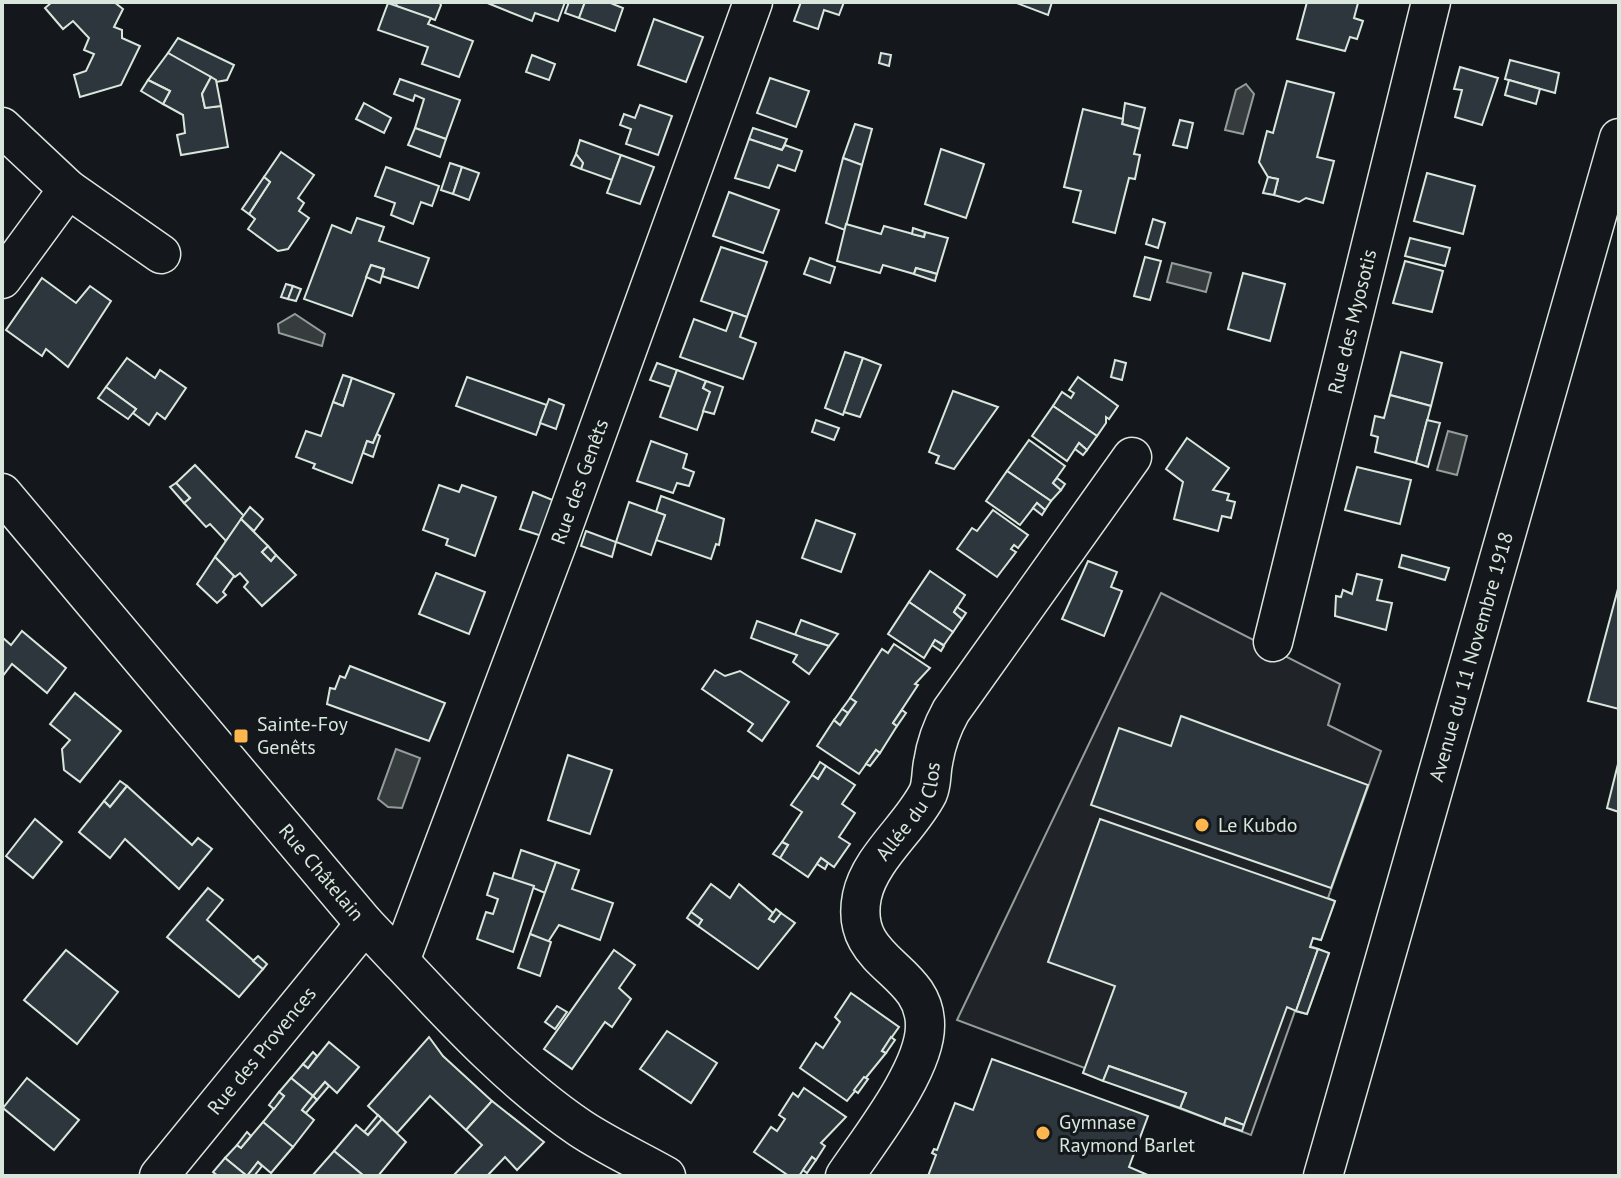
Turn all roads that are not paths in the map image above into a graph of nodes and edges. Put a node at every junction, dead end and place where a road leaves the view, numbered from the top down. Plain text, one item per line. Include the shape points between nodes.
1 (753, 2) edge
2 (1431, 2) edge
3 (2, 127) edge
4 (1619, 138) edge
5 (68, 189) junction
6 (161, 254) dead end
7 (2, 279) edge
8 (1132, 457) dead end
9 (9, 519) edge
10 (1273, 642) dead end
11 (365, 924) junction
12 (400, 961) junction
13 (159, 1176) edge
14 (666, 1176) edge
15 (845, 1176) edge
16 (1323, 1176) edge

1 - 12 street, Rue des Genêts
2 - 10 street, Rue des Myosotis
3 - 5 street
4 - 16 street, Avenue du 11 Novembre 1918
5 - 6 street
5 - 7 street
8 - 15 street, Allée du Clos via 951,711 938,734 929,791 862,896 864,933 874,954 916,989 925,1027 909,1081
9 - 11 street, Rue Châtelain
11 - 12 street, Rue Châtelain
11 - 13 street, Rue des Provences
12 - 14 street, Rue Châtelain via 528,1089 581,1129

